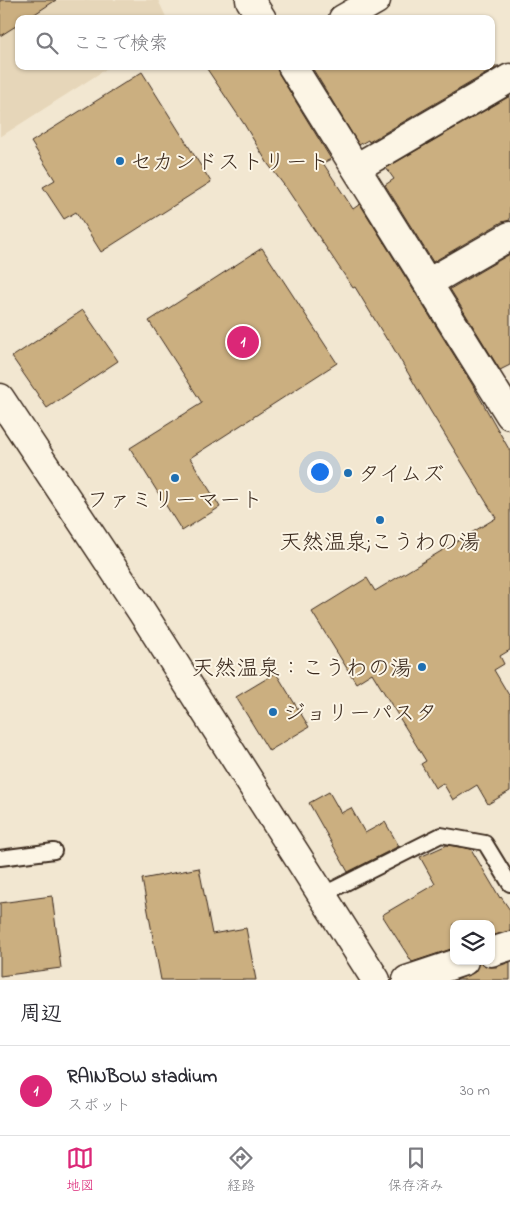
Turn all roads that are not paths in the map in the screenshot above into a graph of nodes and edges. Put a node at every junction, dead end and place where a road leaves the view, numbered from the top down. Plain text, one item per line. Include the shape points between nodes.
1 (250, 0) edge
2 (376, 0) edge
3 (259, 15) edge
4 (350, 15) edge
5 (295, 70) edge
6 (510, 78) edge
7 (356, 168) junction
8 (510, 236) edge
9 (428, 283) junction
10 (0, 398) edge
11 (507, 404) edge
12 (54, 851) dead end
13 (0, 858) edge
14 (510, 884) edge
15 (322, 895) junction
16 (510, 946) edge
17 (495, 951) edge
18 (452, 965) edge
19 (376, 980) edge
20 (407, 980) edge

1 - 3 street
2 - 4 street
5 - 7 street
6 - 7 street
7 - 9 street
8 - 9 street
9 - 11 street
10 - 15 street via 142,612
12 - 13 lane
14 - 15 lane via 485,843 441,835
15 - 19 street
16 - 17 street
18 - 20 street

